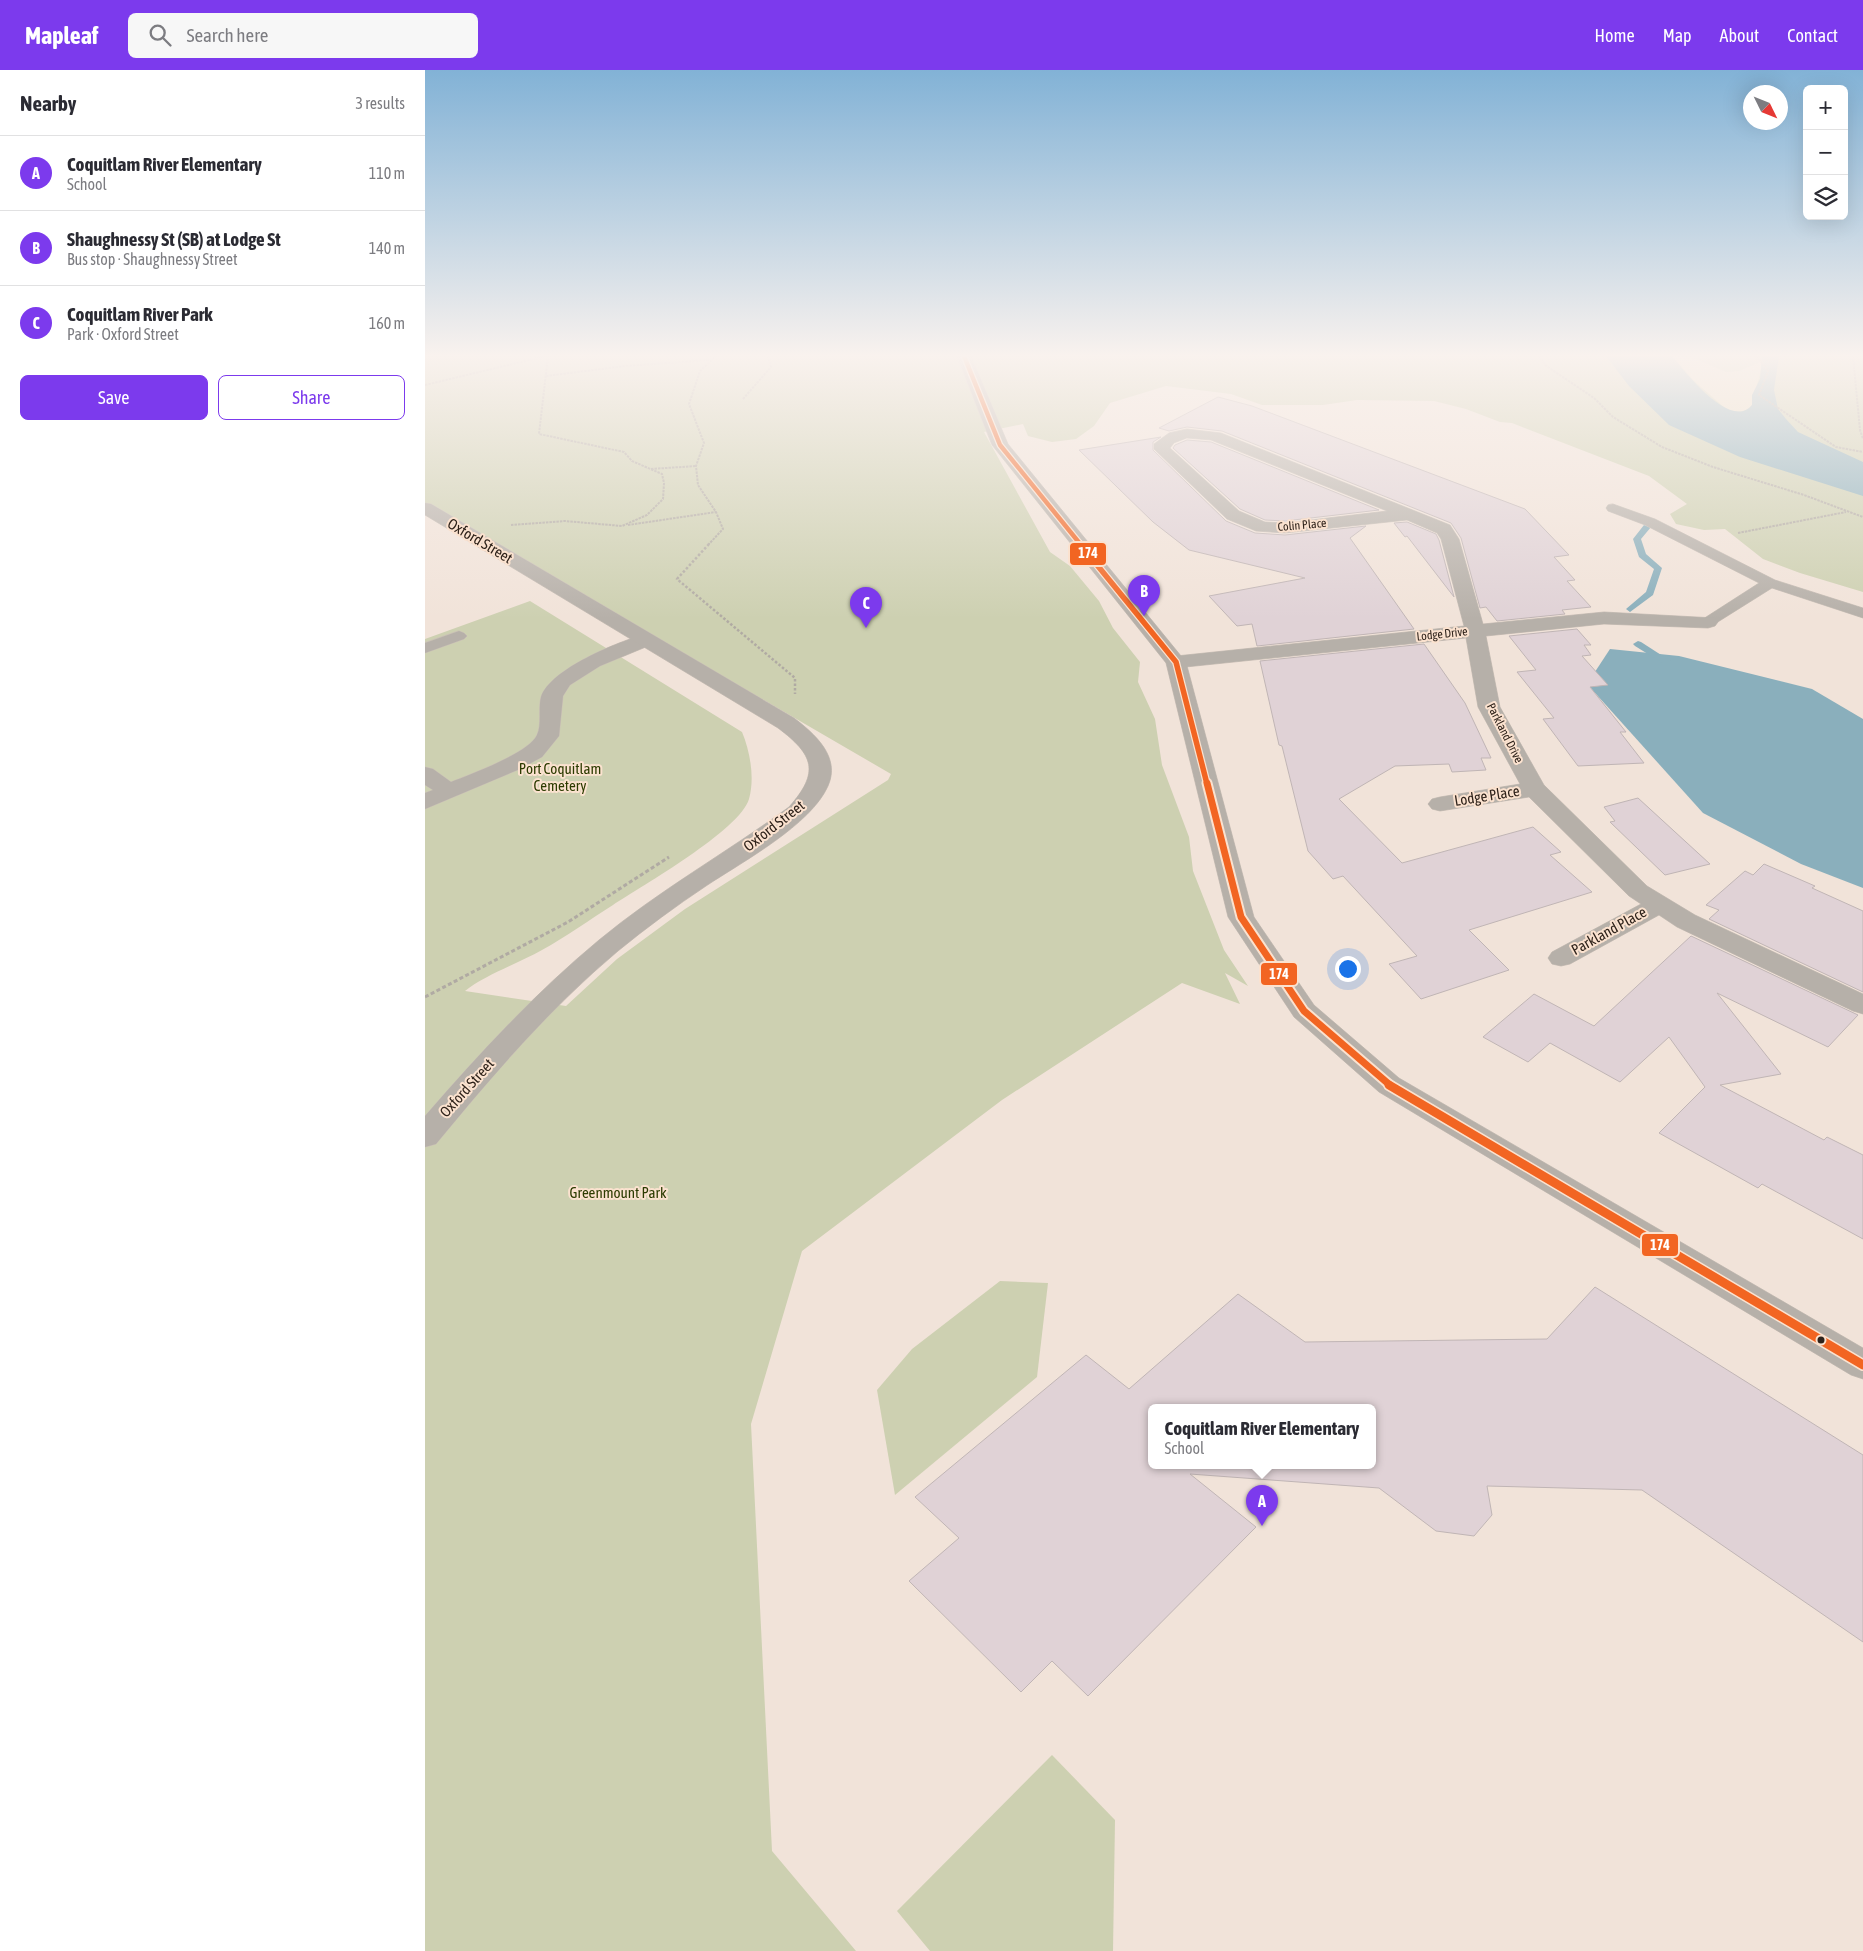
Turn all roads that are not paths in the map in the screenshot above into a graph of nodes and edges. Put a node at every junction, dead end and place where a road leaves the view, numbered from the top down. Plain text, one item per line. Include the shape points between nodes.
1 (1000, 444) edge
2 (1162, 444) edge
3 (1234, 444) edge
4 (425, 508) edge
5 (1613, 508) dead end
6 (1410, 514) junction
7 (1770, 583) junction
8 (1863, 613) edge
9 (1707, 622) joint
10 (1475, 631) junction
11 (459, 636) dead end
12 (646, 640) junction
13 (425, 648) edge
14 (1176, 662) junction
15 (425, 774) edge
16 (1534, 789) junction
17 (449, 792) junction
18 (425, 802) edge
19 (1440, 804) dead end
20 (1658, 905) junction
21 (1561, 958) dead end
22 (1863, 1004) edge
23 (425, 1136) edge
24 (1863, 1365) edge

1 - 14 street
2 - 6 street, Colin Place via 1162,449 1233,514 1254,524 1285,528
3 - 6 street, Parkland Drive
4 - 12 street, Oxford Street
5 - 7 lane via 1650,522
6 - 10 street, Parkland Drive via 1447,533
7 - 8 lane
7 - 9 lane
9 - 10 street, Lodge Drive via 1604,618
10 - 14 street, Lodge Drive
10 - 16 street, Parkland Drive via 1489,707
11 - 13 lane
12 - 17 street via 593,662 562,681 552,696 548,736 534,752
12 - 23 street, Oxford Street via 795,729 815,748 821,765 818,786 806,804 764,837 639,922 593,959 527,1022
14 - 24 street via 1241,916 1304,1011 1389,1085
15 - 17 street
16 - 19 street, Lodge Place
16 - 20 street, Parkland Drive via 1638,891
17 - 18 street
20 - 21 street, Parkland Place
20 - 22 street, Parkland Drive

